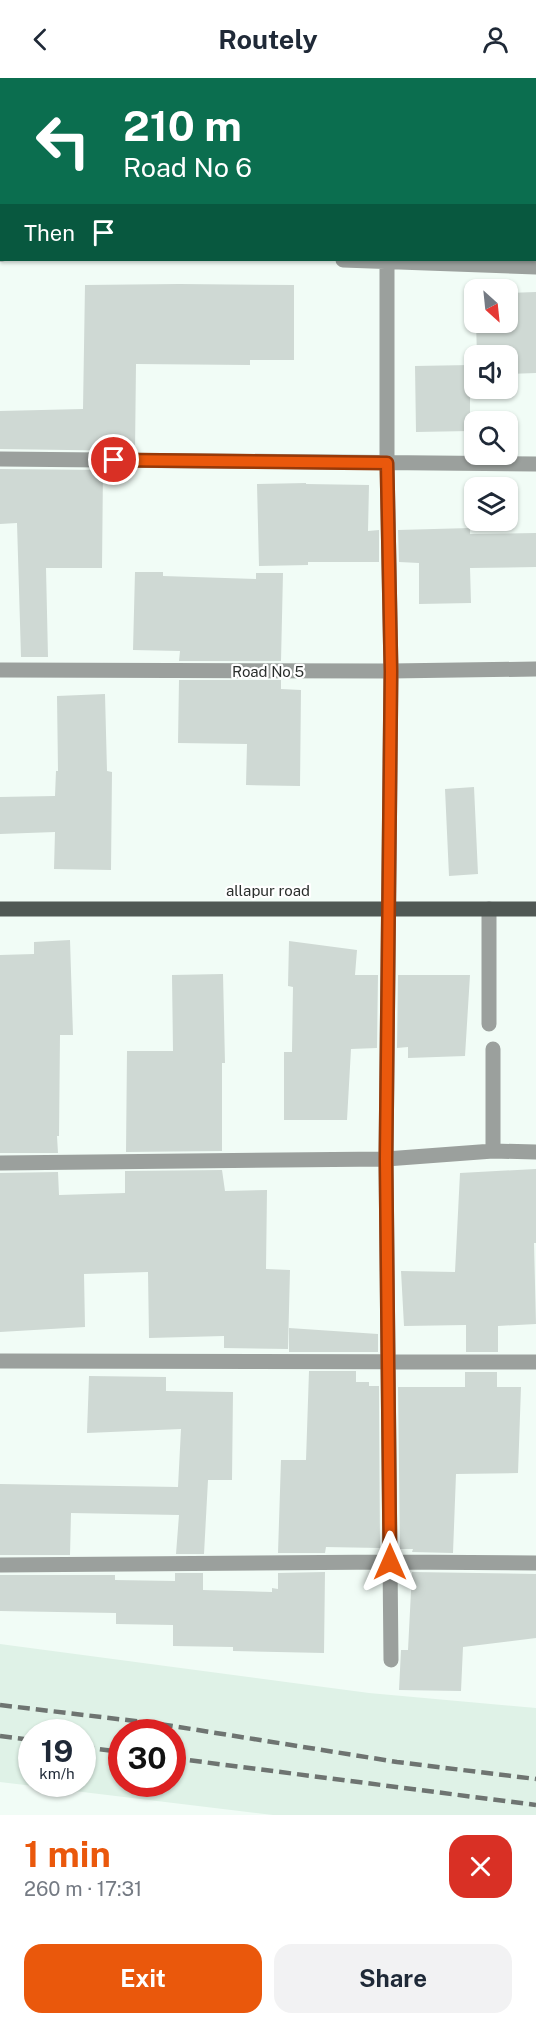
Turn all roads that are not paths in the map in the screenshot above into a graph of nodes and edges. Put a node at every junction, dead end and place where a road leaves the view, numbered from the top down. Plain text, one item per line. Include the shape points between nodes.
1 (387, 261) edge
2 (408, 261) edge
3 (536, 267) edge
4 (0, 459) edge
5 (387, 463) junction
6 (536, 464) edge
7 (536, 669) edge
8 (0, 670) edge
9 (391, 671) junction
10 (388, 908) junction
11 (0, 909) edge
12 (489, 909) junction
13 (536, 909) edge
14 (489, 1024) dead end
15 (493, 1049) dead end
16 (494, 1151) junction
17 (536, 1152) edge
18 (386, 1159) junction
19 (0, 1163) edge
20 (0, 1361) edge
21 (388, 1362) junction
22 (536, 1362) edge
23 (390, 1562) junction
24 (536, 1563) edge
25 (0, 1565) edge
26 (391, 1660) dead end

1 - 5 street
2 - 3 street
4 - 5 street
5 - 6 street
5 - 9 street
7 - 9 street, Road No 5
8 - 9 street, Road No 5
9 - 10 street
10 - 11 main road, allapur road
10 - 12 main road, allapur road
10 - 18 street
12 - 13 main road, allapur road
12 - 14 street
15 - 16 street
16 - 17 street
16 - 18 street
18 - 19 street
18 - 21 street
20 - 21 street
21 - 22 street
21 - 23 street
23 - 24 street
23 - 25 street
23 - 26 street

